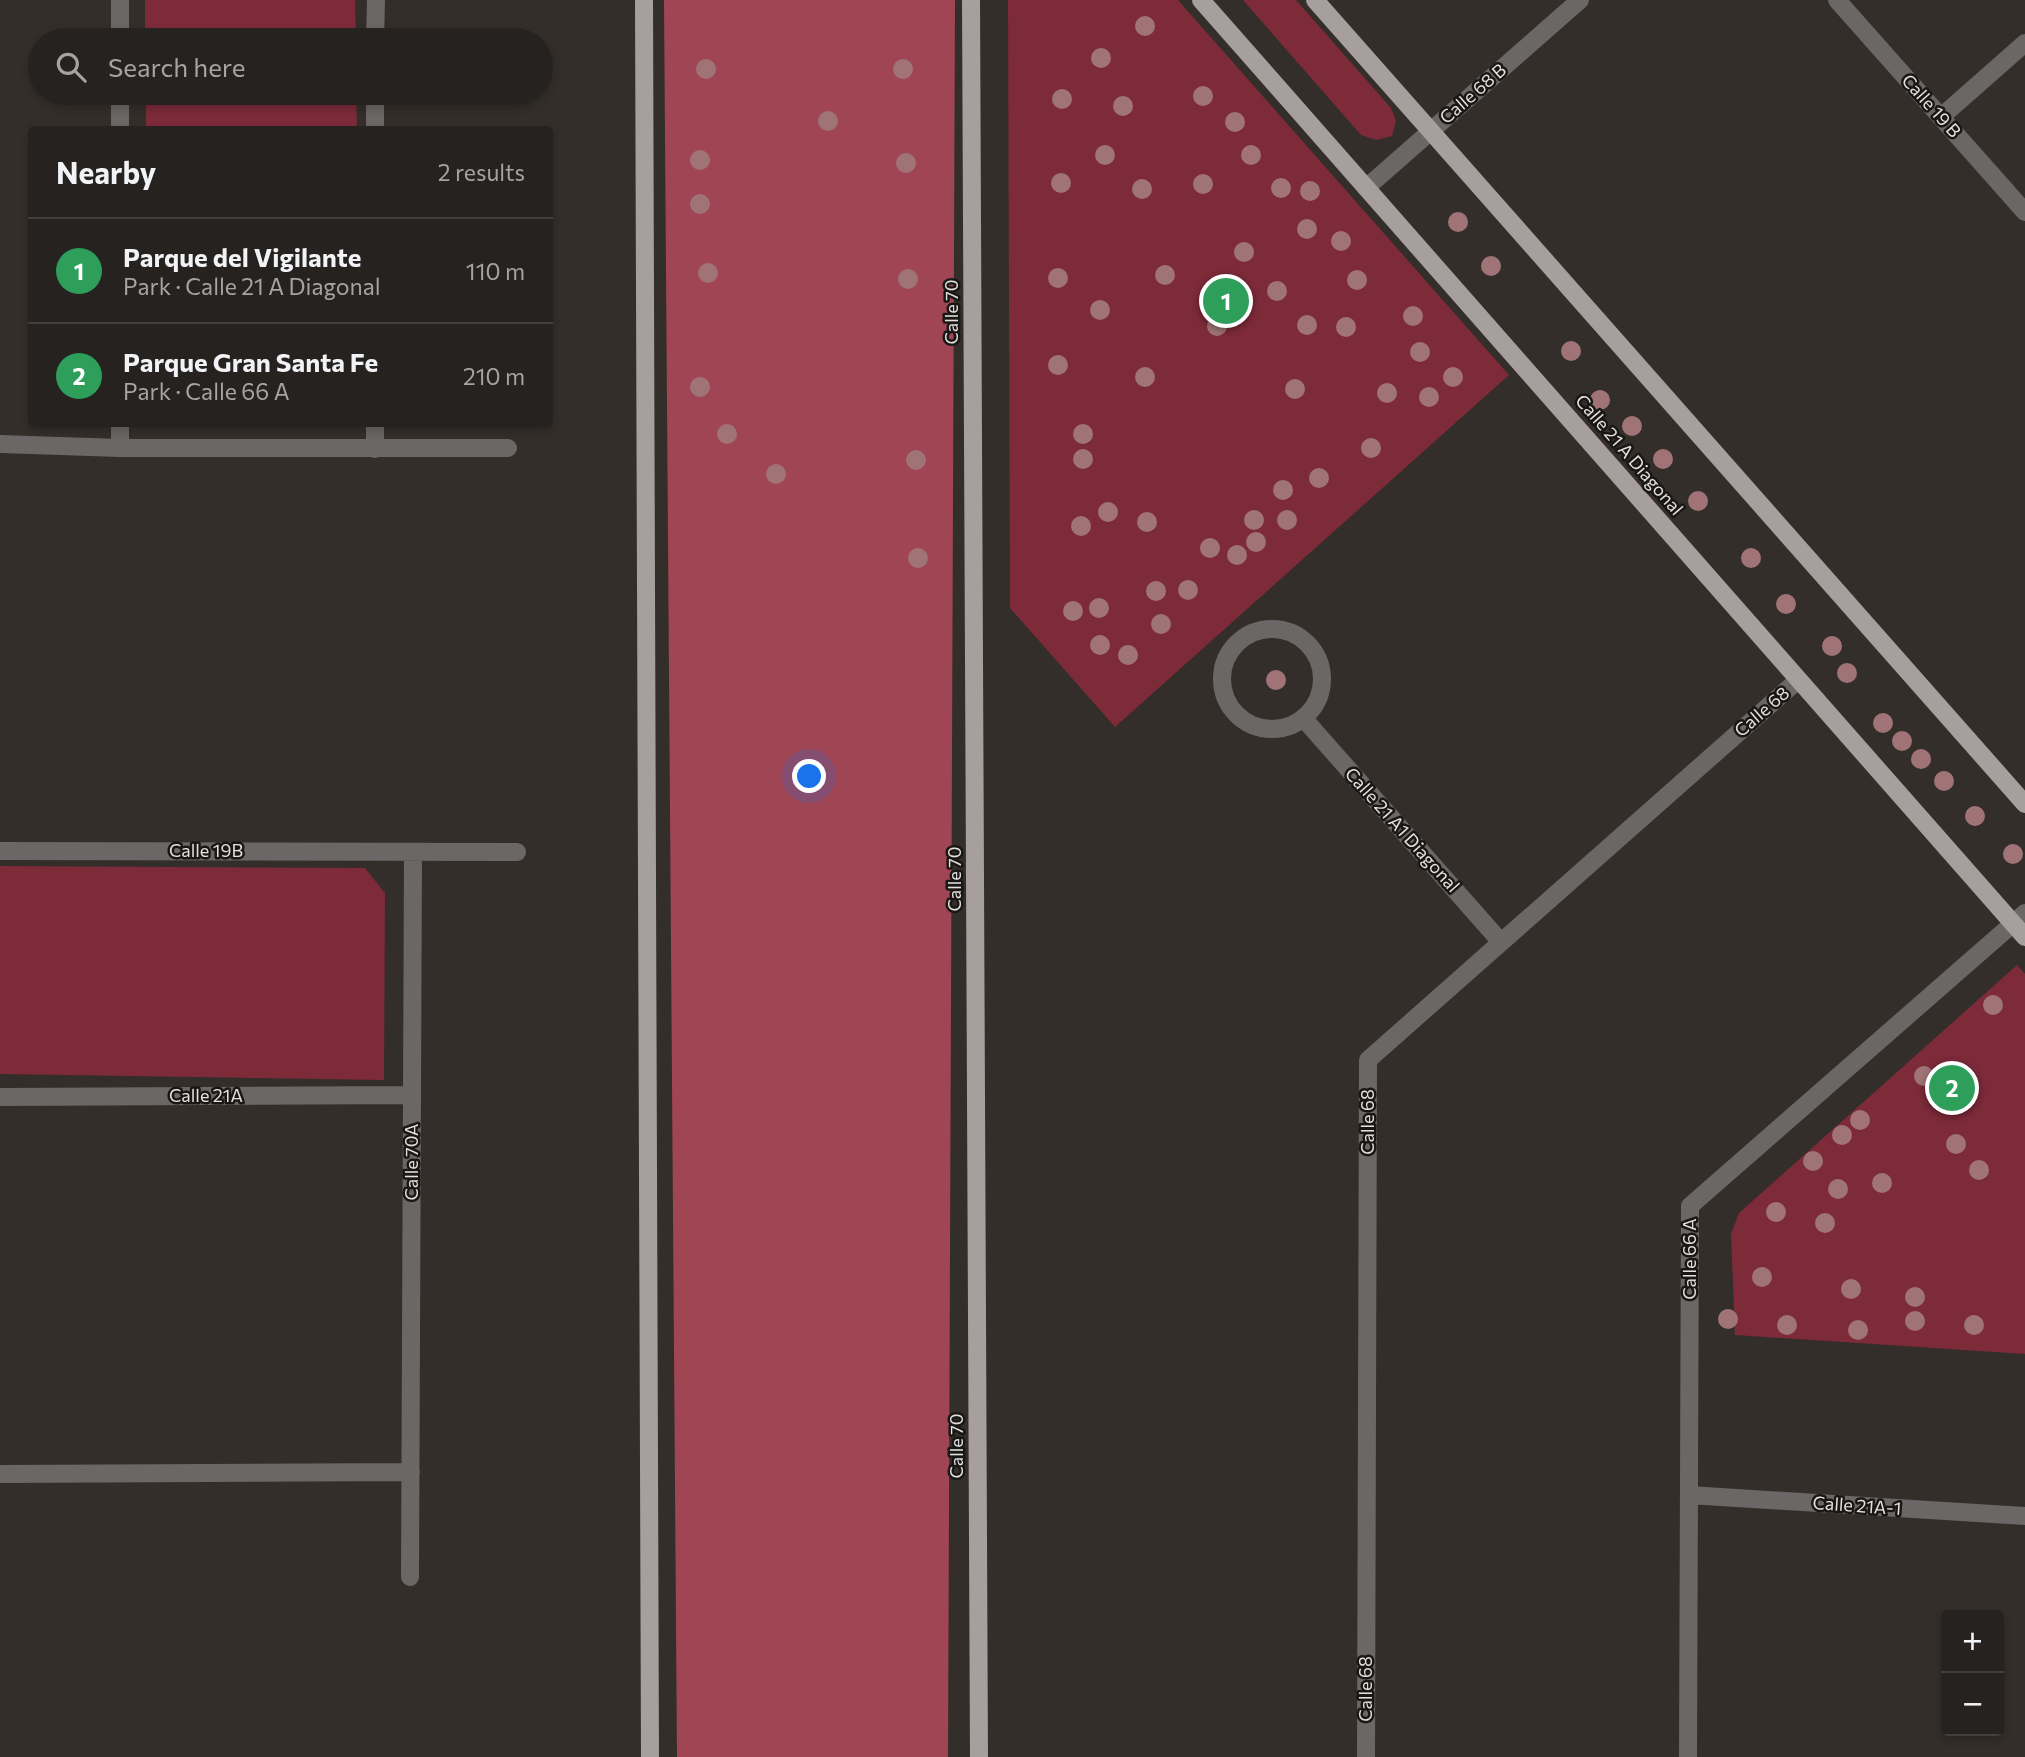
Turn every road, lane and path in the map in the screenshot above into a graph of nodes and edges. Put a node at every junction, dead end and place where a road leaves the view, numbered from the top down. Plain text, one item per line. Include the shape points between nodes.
1 (120, 0) edge
2 (376, 0) edge
3 (644, 0) edge
4 (971, 0) edge
5 (1201, 0) edge
6 (1315, 0) edge
7 (1580, 0) edge
8 (1837, 0) edge
9 (120, 28) edge
10 (376, 28) edge
11 (2025, 43) edge
12 (120, 105) edge
13 (375, 105) edge
14 (1941, 117) junction
15 (120, 126) edge
16 (375, 126) edge
17 (1431, 131) junction
18 (1366, 188) junction
19 (2025, 212) edge
20 (120, 427) edge
21 (375, 427) edge
22 (0, 444) edge
23 (508, 448) dead end
24 (120, 449) junction
25 (374, 449) junction
26 (1798, 680) junction
27 (1304, 719) junction
28 (2025, 804) edge
29 (0, 850) edge
30 (413, 852) junction
31 (517, 852) dead end
32 (2021, 925) edge
33 (1500, 941) junction
34 (412, 1095) junction
35 (0, 1097) edge
36 (411, 1472) junction
37 (0, 1474) edge
38 (1689, 1495) junction
39 (2025, 1516) edge
40 (410, 1577) dead end
41 (650, 1757) edge
42 (979, 1757) edge
43 (1366, 1757) edge
44 (1688, 1757) edge

1 - 9 street
2 - 10 street
3 - 41 main road
4 - 42 main road, Calle 70
5 - 18 main road, Calle 21 A Diagonal
6 - 17 main road
7 - 17 street, Calle 68 B
8 - 14 street, Calle 19 B
11 - 14 street
12 - 15 street
13 - 16 street
14 - 19 street, Calle 19 B
17 - 18 street, Calle 68 B
17 - 28 main road
18 - 26 main road, Calle 21 A Diagonal
20 - 24 street
21 - 25 street
22 - 24 street
23 - 25 street
24 - 25 street
26 - 32 main road, Calle 21 A Diagonal
26 - 33 street, Calle 68
27 - 27 street via 1270,730 1239,718 1222,689 1227,656 1238,642 1269,629 1300,637 1312,648 1323,677 1321,694
27 - 33 street, Calle 21 A1 Diagonal
29 - 30 street, Calle 19B
30 - 31 street, Calle 19B
30 - 34 street, Calle 70A
32 - 38 street, Calle 66 A via 1690,1206
33 - 43 street, Calle 68 via 1368,1060
34 - 35 street, Calle 21A
34 - 36 street, Calle 70A
36 - 37 street
36 - 40 street, Calle 70A
38 - 39 street, Calle 21A-1
38 - 44 street, Calle 66 A

